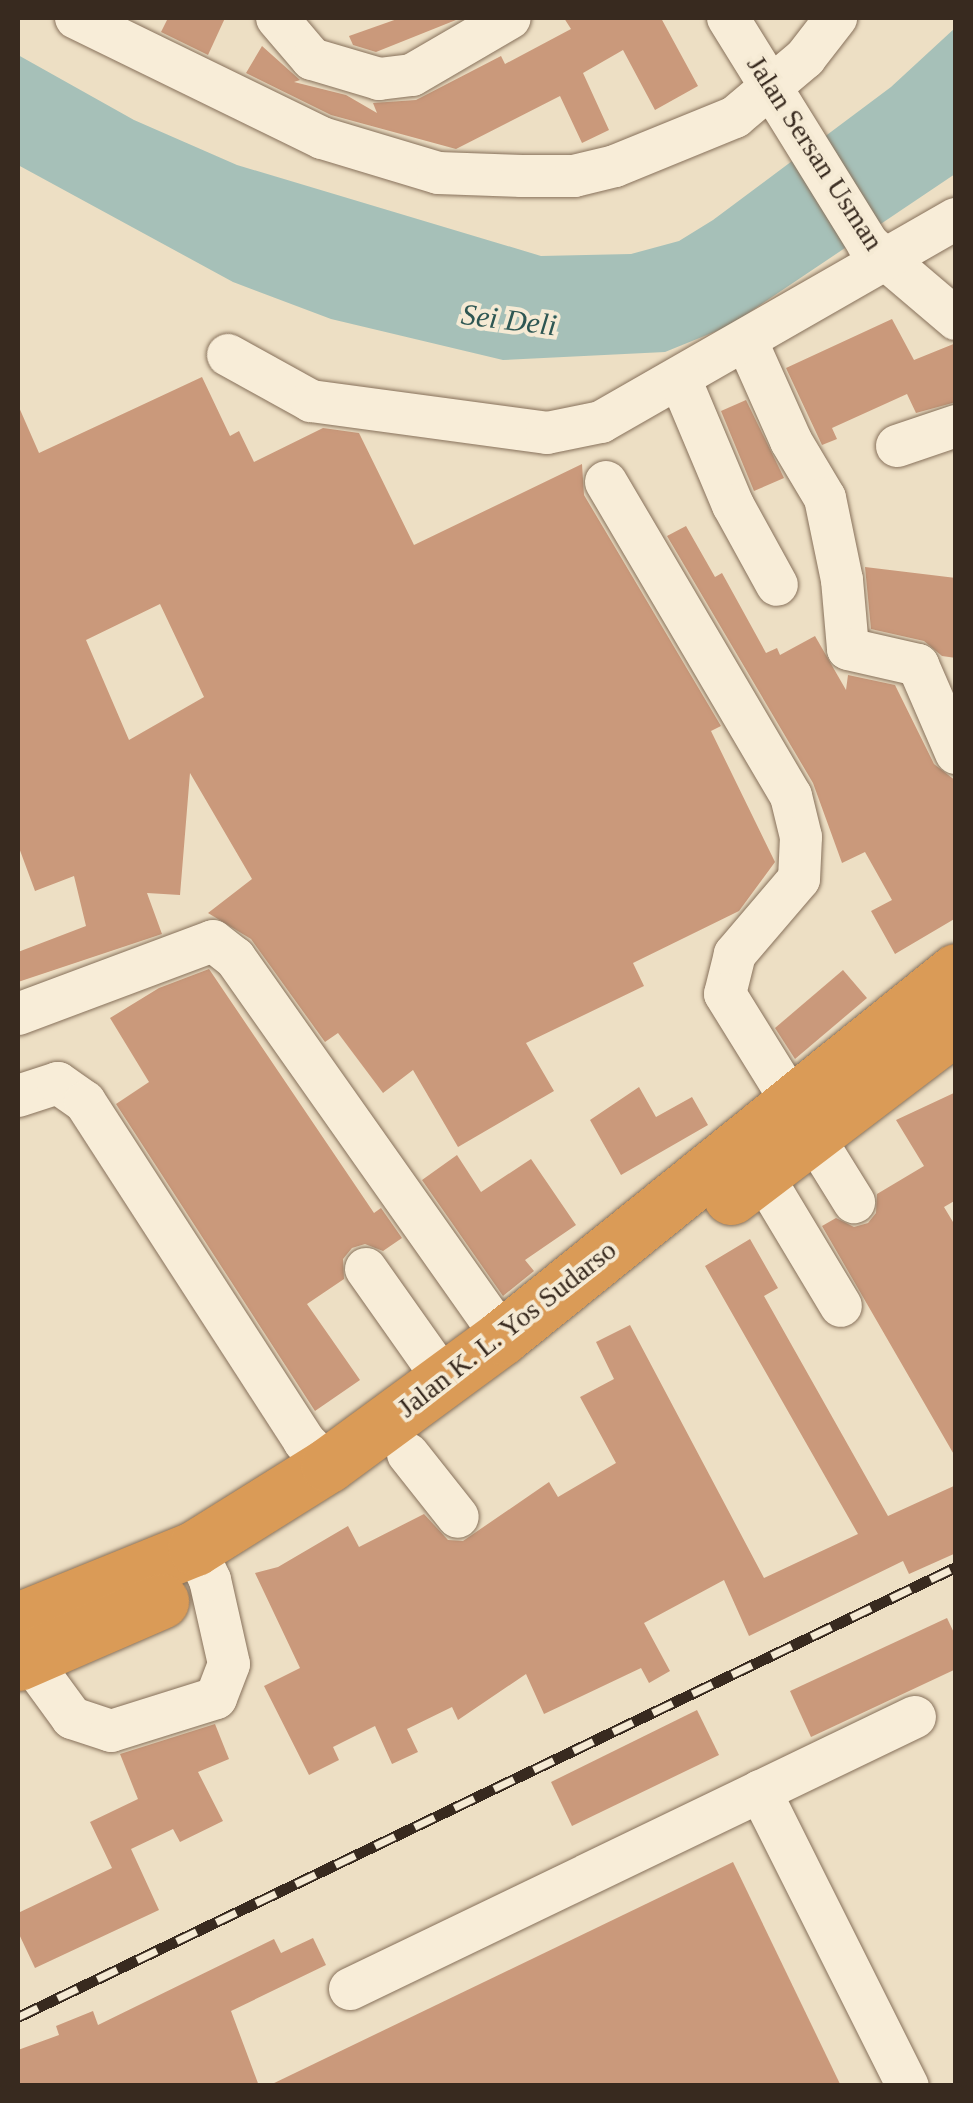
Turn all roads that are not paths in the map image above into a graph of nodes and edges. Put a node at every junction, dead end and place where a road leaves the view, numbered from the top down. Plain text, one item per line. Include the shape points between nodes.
1 (76, 18) edge
2 (277, 18) edge
3 (510, 18) edge
4 (728, 18) edge
5 (836, 18) edge
6 (773, 87) junction
7 (956, 219) edge
8 (876, 252) junction
9 (956, 319) edge
10 (747, 342) junction
11 (228, 356) dead end
12 (680, 379) junction
13 (956, 426) edge
14 (897, 446) dead end
15 (606, 482) dead end
16 (778, 585) dead end
17 (956, 753) edge
18 (956, 971) edge
19 (18, 1014) edge
20 (956, 1026) edge
21 (18, 1096) edge
22 (799, 1120) junction
23 (761, 1173) junction
24 (854, 1202) dead end
25 (366, 1269) dead end
26 (841, 1306) dead end
27 (502, 1336) junction
28 (445, 1381) junction
29 (408, 1454) junction
30 (328, 1465) junction
31 (458, 1517) dead end
32 (203, 1564) junction
33 (21, 1647) edge
34 (916, 1717) dead end
35 (760, 1790) junction
36 (350, 1989) dead end
37 (908, 2086) edge

1 - 6 street via 322,138 438,173 574,176 615,166 735,117
2 - 3 street via 312,59 379,80 412,75
4 - 6 street, Jalan Sersan Usman
5 - 6 street
6 - 8 street, Jalan Sersan Usman
7 - 8 street
8 - 9 street, Jalan Sersan Usman
8 - 10 street
10 - 12 street
10 - 17 street via 790,441 825,498 848,650 918,664
11 - 12 street via 311,401 547,433 600,422
12 - 16 street via 733,504
13 - 14 street
15 - 22 street via 791,796 801,837 799,878 735,954 725,994
18 - 22 highway, Jalan K. L. Yos Sudarso
19 - 27 street via 213,941 235,958
20 - 22 highway, Jalan K. L. Yos Sudarso
21 - 30 street via 58,1083 85,1102 304,1441
22 - 23 highway, Jalan K. L. Yos Sudarso
22 - 24 street
22 - 27 highway, Jalan K. L. Yos Sudarso
23 - 26 street
23 - 29 highway, Jalan K. L. Yos Sudarso
25 - 28 street
27 - 28 highway, Jalan K. L. Yos Sudarso
28 - 30 highway, Jalan K. L. Yos Sudarso
29 - 31 street
29 - 32 highway, Jalan K. L. Yos Sudarso
30 - 32 highway, Jalan K. L. Yos Sudarso
32 - 33 highway, Jalan K. L. Yos Sudarso
32 - 33 street via 229,1664 216,1698 111,1732 72,1718
34 - 35 street
35 - 36 street
35 - 37 street

